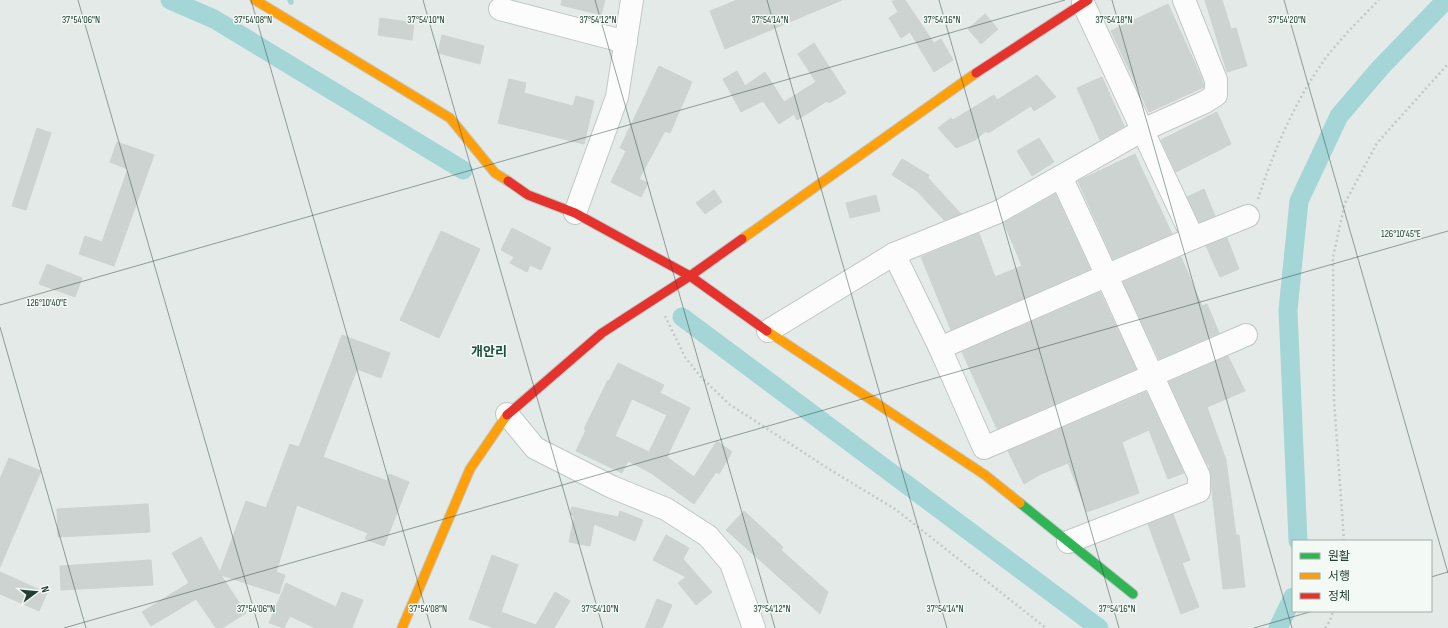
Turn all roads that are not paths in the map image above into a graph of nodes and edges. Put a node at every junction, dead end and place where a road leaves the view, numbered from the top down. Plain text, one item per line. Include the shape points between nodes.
1 (255, 0) edge
2 (632, 0) edge
3 (1184, 0) edge
4 (1086, 1) edge
5 (500, 9) dead end
6 (626, 42) junction
7 (1143, 130) junction
8 (1061, 176) junction
9 (1252, 209) road end
10 (575, 213) junction
11 (1193, 238) junction
12 (894, 254) junction
13 (690, 276) junction
14 (1108, 276) junction
15 (768, 331) junction
16 (1246, 335) dead end
17 (940, 348) junction
18 (1152, 376) junction
19 (507, 414) junction
20 (1068, 542) junction
21 (1132, 594) dead end
22 (402, 628) edge
23 (754, 628) edge

1 - 10 street via 450,118 496,173 528,195
2 - 6 street
3 - 7 street via 1216,80 1216,95
4 - 7 street
4 - 13 street via 994,60
5 - 6 street
6 - 10 street via 618,97
7 - 8 street
7 - 11 street
8 - 12 street via 998,212
8 - 14 street
9 - 11 street
10 - 13 street
11 - 14 street
12 - 15 street
12 - 17 street
13 - 15 street
13 - 19 street via 602,333
14 - 17 street
14 - 18 street
15 - 20 street via 985,475
16 - 18 street
17 - 18 street via 984,448
18 - 20 street via 1199,476 1199,491
19 - 22 street via 470,469
19 - 23 street via 535,448 612,487 666,509 708,536 731,563
20 - 21 street

